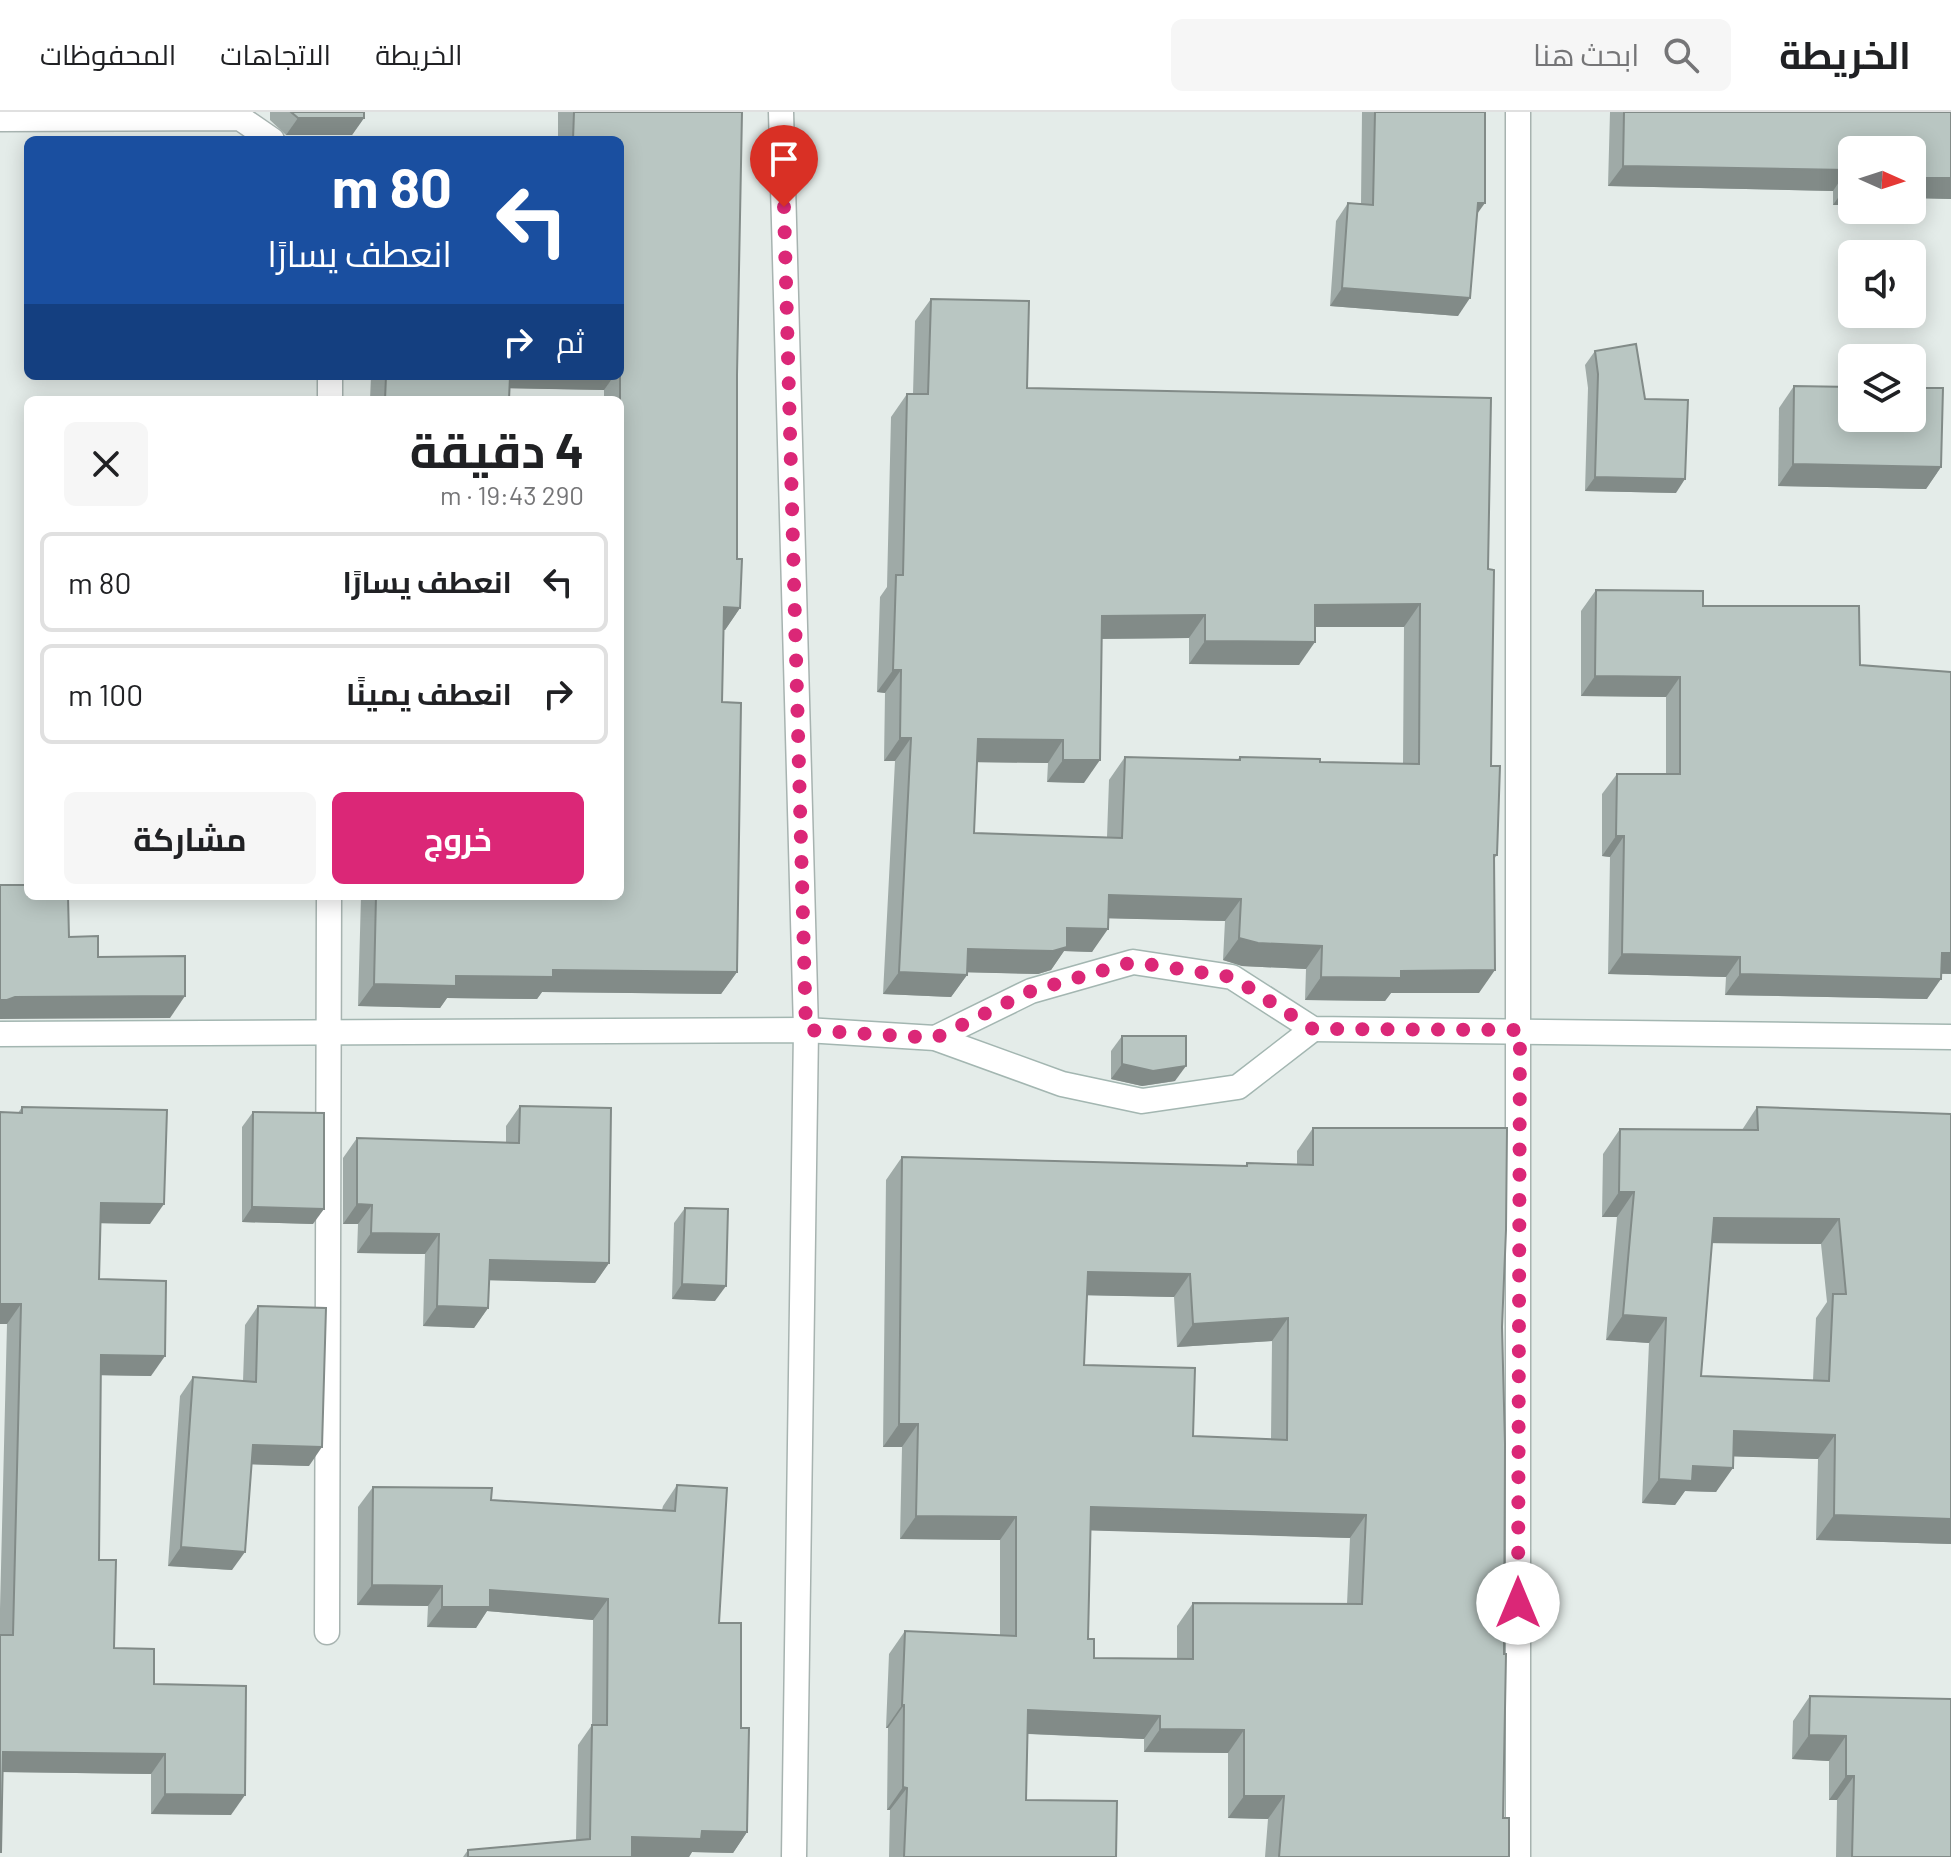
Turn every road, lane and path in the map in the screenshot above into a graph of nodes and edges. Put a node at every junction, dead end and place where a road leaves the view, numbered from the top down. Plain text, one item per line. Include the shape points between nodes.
1 (781, 112) edge
2 (1518, 112) edge
3 (0, 119) edge
4 (266, 136) edge
5 (329, 900) edge
6 (1313, 1029) junction
7 (806, 1030) junction
8 (1520, 1030) junction
9 (328, 1033) junction
10 (0, 1034) edge
11 (1951, 1037) edge
12 (935, 1038) junction
13 (327, 1632) dead end
14 (794, 1857) edge
15 (1518, 1857) edge

1 - 7 street
2 - 8 street
3 - 4 street via 240,118
5 - 9 street
6 - 8 street
6 - 12 street via 1238,1087 1142,1101 1062,1084
6 - 12 street via 1232,977 1133,962 1031,991
7 - 9 street
7 - 12 street
7 - 14 street
8 - 11 street
8 - 15 street
9 - 10 street
9 - 13 street

